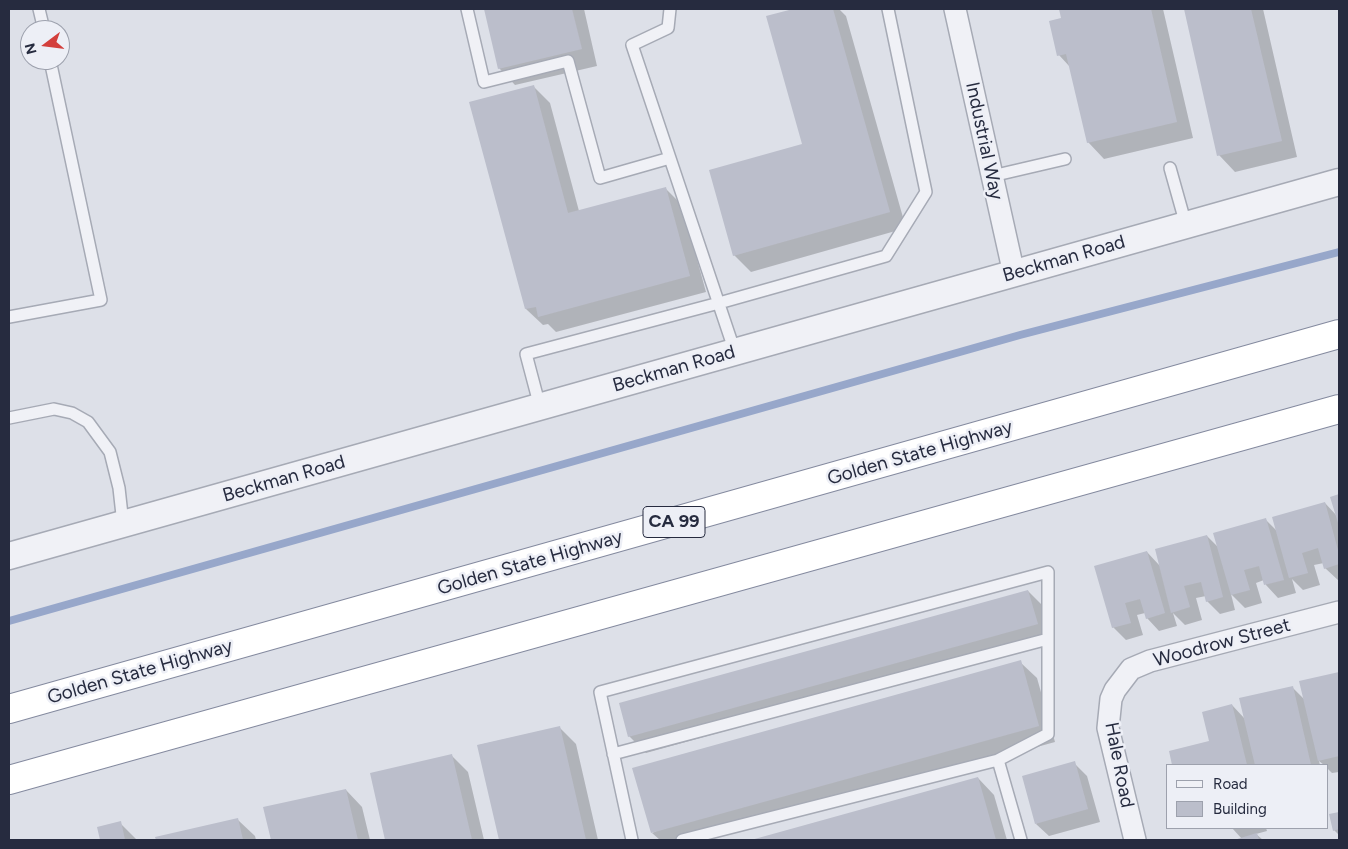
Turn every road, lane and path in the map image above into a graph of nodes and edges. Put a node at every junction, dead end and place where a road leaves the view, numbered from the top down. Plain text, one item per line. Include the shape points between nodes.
1 (467, 9) edge
2 (670, 9) edge
3 (888, 9) edge
4 (955, 9) edge
5 (52, 70) edge
6 (670, 158) junction
7 (1065, 159) dead end
8 (1170, 168) dead end
9 (992, 176) junction
10 (1339, 182) edge
11 (1186, 225) junction
12 (1014, 274) junction
13 (719, 303) junction
14 (9, 316) edge
15 (1339, 334) edge
16 (735, 352) junction
17 (540, 407) junction
18 (1339, 409) edge
19 (9, 418) edge
20 (123, 524) junction
21 (9, 556) edge
22 (1339, 612) edge
23 (1048, 639) junction
24 (1115, 690) joint
25 (9, 709) edge
26 (613, 754) junction
27 (998, 760) junction
28 (9, 780) edge
29 (632, 840) edge
30 (682, 840) edge
31 (1021, 840) edge
32 (1135, 840) edge

1 - 6 lane via 484,82 568,61 600,178
2 - 6 lane via 668,28 632,45
3 - 13 lane via 926,192 886,256
4 - 9 street, Industrial Way
5 - 14 lane via 101,300
6 - 13 lane
7 - 9 lane
8 - 11 lane
9 - 12 street, Industrial Way
10 - 11 street, Beckman Road
11 - 12 street, Beckman Road
12 - 16 street, Beckman Road
13 - 16 lane
13 - 17 lane via 526,354
15 - 25 highway, Golden State Highway / CA 99
16 - 17 street, Beckman Road
17 - 20 street, Beckman Road
18 - 28 highway
19 - 20 lane via 54,408 88,422 110,452
20 - 21 street, Beckman Road
22 - 24 street, Woodrow Street via 1150,661 1131,669
23 - 26 lane
23 - 26 lane via 1048,572 600,692
23 - 27 lane via 1048,734
24 - 32 street, Hale Road via 1108,728
26 - 29 lane
27 - 30 lane
27 - 31 lane

